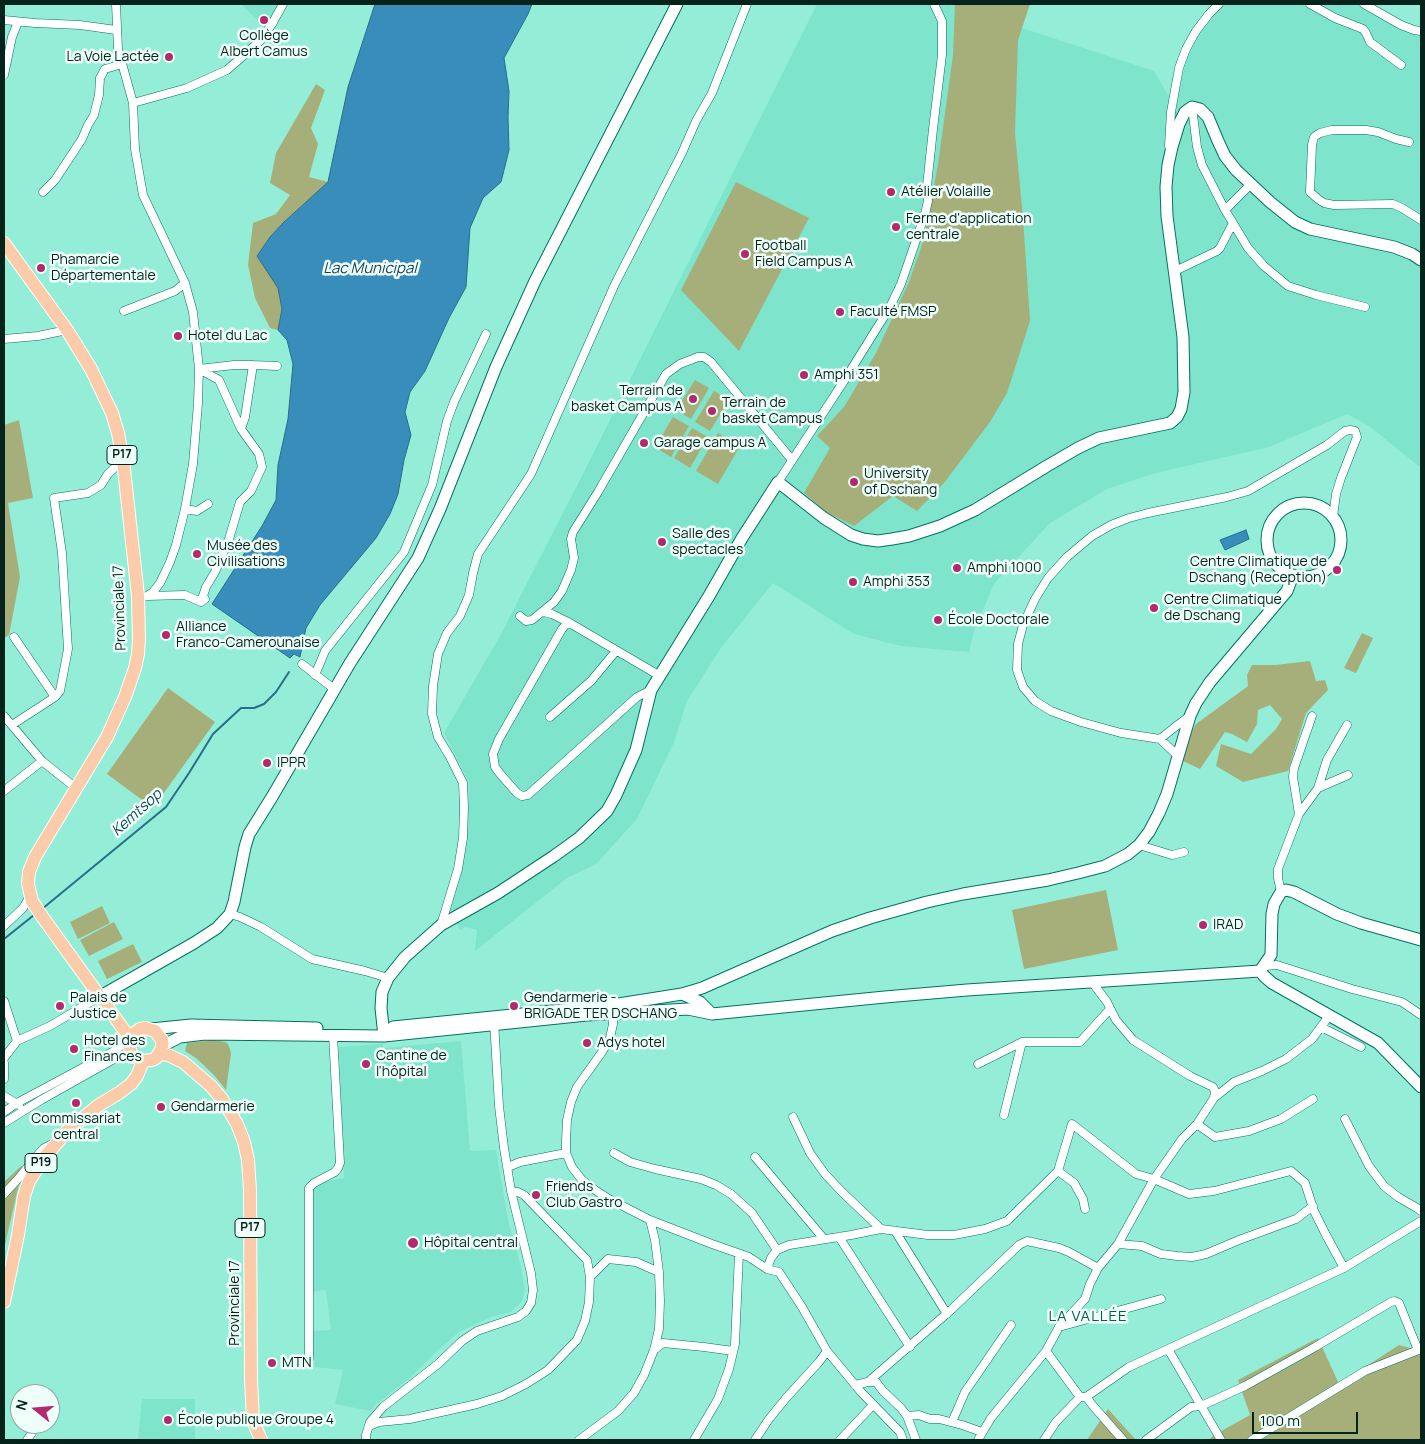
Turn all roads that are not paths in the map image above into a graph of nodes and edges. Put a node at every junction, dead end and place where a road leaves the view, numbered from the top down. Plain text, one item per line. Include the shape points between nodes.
1 (116, 4) edge
2 (284, 4) edge
3 (677, 4) edge
4 (748, 4) edge
5 (934, 4) edge
6 (1219, 4) edge
7 (1310, 4) edge
8 (1364, 4) edge
9 (4, 20) edge
10 (18, 22) junction
11 (116, 30) junction
12 (1421, 31) edge
13 (122, 64) junction
14 (1401, 65) dead end
15 (4, 75) edge
16 (133, 103) junction
17 (1192, 107) junction
18 (1409, 142) dead end
19 (1168, 165) junction
20 (1251, 184) junction
21 (43, 192) dead end
22 (1225, 210) junction
23 (1421, 220) edge
24 (1233, 223) junction
25 (4, 243) edge
26 (1421, 260) edge
27 (1175, 271) junction
28 (185, 283) junction
29 (1365, 307) dead end
30 (124, 311) dead end
31 (66, 330) junction
32 (486, 334) dead end
33 (4, 339) edge
34 (253, 365) junction
35 (277, 366) dead end
36 (199, 369) junction
37 (241, 429) junction
38 (123, 460) junction
39 (792, 460) junction
40 (778, 482) junction
41 (208, 504) dead end
42 (185, 509) junction
43 (1333, 517) junction
44 (1293, 576) junction
45 (142, 596) junction
46 (544, 612) junction
47 (520, 616) dead end
48 (568, 622) junction
49 (14, 637) dead end
50 (616, 651) junction
51 (302, 664) dead end
52 (315, 675) junction
53 (660, 676) junction
54 (334, 690) junction
55 (651, 690) junction
56 (55, 697) junction
57 (4, 716) edge
58 (1190, 716) junction
59 (1312, 716) dead end
60 (550, 718) dead end
61 (12, 725) junction
62 (1347, 725) dead end
63 (1160, 739) junction
64 (1178, 755) junction
65 (42, 761) junction
66 (1348, 775) dead end
67 (76, 788) junction
68 (1318, 788) junction
69 (4, 791) edge
70 (1299, 814) junction
71 (1139, 845) junction
72 (1184, 852) dead end
73 (1281, 892) junction
74 (35, 906) junction
75 (230, 914) junction
76 (441, 925) junction
77 (4, 926) edge
78 (1421, 940) edge
79 (1263, 968) junction
80 (388, 978) junction
81 (1092, 982) junction
82 (702, 988) junction
83 (682, 994) junction
84 (99, 997) junction
85 (696, 999) junction
86 (4, 1002) edge
87 (612, 1009) junction
88 (688, 1009) junction
89 (1110, 1009) junction
90 (712, 1014) junction
91 (1421, 1015) edge
92 (1329, 1016) junction
93 (494, 1021) junction
94 (1321, 1027) junction
95 (150, 1029) junction
96 (238, 1031) junction
97 (384, 1032) junction
98 (333, 1035) junction
99 (129, 1038) junction
100 (17, 1041) junction
101 (1022, 1042) junction
102 (1361, 1048) dead end
103 (160, 1050) junction
104 (4, 1058) edge
105 (138, 1059) junction
106 (4, 1063) edge
107 (978, 1064) dead end
108 (4, 1078) edge
109 (1421, 1087) edge
110 (4, 1096) edge
111 (1214, 1098) junction
112 (1313, 1099) dead end
113 (17, 1103) junction
114 (23, 1110) junction
115 (4, 1112) edge
116 (1004, 1115) dead end
117 (793, 1116) dead end
118 (1345, 1119) dead end
119 (4, 1122) edge
120 (1197, 1124) junction
121 (60, 1139) junction
122 (566, 1153) junction
123 (614, 1153) dead end
124 (756, 1157) dead end
125 (508, 1167) junction
126 (1058, 1172) junction
127 (1154, 1179) junction
128 (511, 1191) junction
129 (4, 1194) edge
130 (1313, 1206) junction
131 (1085, 1209) dead end
132 (1421, 1211) edge
133 (650, 1220) junction
134 (1421, 1221) edge
135 (882, 1229) junction
136 (895, 1231) junction
137 (840, 1237) junction
138 (824, 1239) junction
139 (1118, 1244) junction
140 (777, 1250) junction
141 (739, 1254) junction
142 (1098, 1268) junction
143 (1344, 1268) junction
144 (767, 1269) junction
145 (659, 1272) junction
146 (590, 1277) junction
147 (1161, 1299) dead end
148 (4, 1302) edge
149 (947, 1314) junction
150 (1011, 1324) dead end
151 (1058, 1328) junction
152 (910, 1347) junction
153 (1168, 1349) junction
154 (1420, 1349) edge
155 (654, 1350) junction
156 (733, 1351) junction
157 (827, 1351) junction
158 (1046, 1351) junction
159 (309, 1359) dead end
160 (868, 1382) junction
161 (855, 1385) junction
162 (1083, 1397) junction
163 (873, 1406) junction
164 (1201, 1406) junction
165 (907, 1416) junction
166 (252, 1421) junction
167 (952, 1422) junction
168 (369, 1426) junction
169 (982, 1432) junction
170 (254, 1440) edge
171 (261, 1440) edge
172 (366, 1440) edge
173 (579, 1440) edge
174 (694, 1440) edge
175 (755, 1440) edge
176 (840, 1440) edge
177 (903, 1440) edge
178 (916, 1440) edge
179 (978, 1440) edge
180 (1044, 1440) edge
181 (1123, 1440) edge
182 (1146, 1440) edge
183 (1221, 1440) edge
184 (1252, 1440) edge

1 - 11 street
2 - 16 street via 260,41 227,70 187,88
3 - 54 street via 535,280 496,366 418,558
4 - 76 street via 712,93 615,284 531,474 478,554 469,595 438,654 432,686 432,714 438,737 463,783 464,807 464,838 458,869
5 - 39 street via 942,21 942,55 925,214 890,307
6 - 19 street via 1196,31 1179,68 1171,112
7 - 14 street via 1363,29 1370,42
8 - 12 street via 1401,25
9 - 10 street
10 - 11 street
10 - 15 street
11 - 13 street
13 - 16 street
13 - 21 street via 105,68 100,78 94,115 55,180
16 - 28 street via 135,149 143,194
17 - 19 street via 1185,112 1179,124
17 - 20 street via 1200,109 1208,117 1225,156
17 - 22 street via 1202,165
18 - 23 street via 1366,130 1320,133 1314,137 1312,145 1310,192 1324,203 1334,205 1393,204
19 - 27 street via 1167,216
20 - 22 street
20 - 26 street via 1295,222 1310,229 1394,247
22 - 24 street
24 - 27 street via 1217,251
24 - 29 street via 1248,248 1288,286
25 - 31 main road, Provinciale 17 / P17
27 - 40 street via 1183,337 1184,392 1181,409 1170,423 1099,438 974,510 940,526 892,539 878,541 851,535
28 - 30 street via 175,291
28 - 36 street
31 - 33 street
31 - 38 main road, Provinciale 17 / P17 via 92,369 109,406
32 - 52 street via 454,402 432,485 404,552 325,651
34 - 35 street
34 - 36 street
34 - 37 street
36 - 37 street via 219,380
36 - 42 street via 193,464
37 - 45 street via 259,454 262,467 251,491 240,502 229,540 206,587 204,600 185,595
38 - 45 main road, Provinciale 17 / P17
38 - 56 street via 88,493 54,498 62,554 68,649 60,691
39 - 40 street
39 - 46 street via 711,362 698,357 680,364 666,374 572,532 574,558 571,570 562,591
40 - 53 street
41 - 42 street via 197,511
42 - 45 street via 176,545 160,583 153,592
43 - 44 street via 1341,541 1335,559 1329,567 1312,576
43 - 44 street via 1315,504 1296,504 1287,507 1272,521 1268,529 1268,548 1277,565
43 - 63 street via 1339,486 1357,436 1355,431 1345,431 1248,491 1148,512 1111,525 1067,557 1048,578 1023,625 1018,644 1017,670 1023,687 1035,701 1051,711 1089,724
44 - 58 street via 1287,591 1210,682
45 - 67 main road, Provinciale 17 / P17 via 138,654 131,681 107,737
46 - 47 street via 532,620 526,621
46 - 48 street
48 - 50 street
48 - 55 street via 493,754 495,767 517,793 528,795 637,697
49 - 56 street
50 - 53 street
50 - 60 street via 591,681
51 - 52 street
52 - 54 street
53 - 55 street
54 - 75 street via 250,834
55 - 76 street via 636,750 607,811 554,856
56 - 61 street
57 - 61 street
58 - 63 street
58 - 64 street
59 - 70 street via 1294,768
61 - 65 street
62 - 68 street via 1327,760
63 - 64 street
64 - 71 street via 1159,813
65 - 67 street
65 - 69 street
66 - 68 street
67 - 74 main road, Provinciale 17 / P17 via 29,872 28,884
68 - 70 street
70 - 73 street via 1278,869
71 - 72 street via 1172,855
71 - 82 street via 1105,866 1048,880 954,896 870,918
73 - 78 street via 1294,892 1361,923
73 - 79 street via 1272,914 1271,955
74 - 77 street via 23,908
74 - 84 main road
75 - 80 street via 261,927 312,959
75 - 84 street via 218,928
76 - 80 street via 405,957
79 - 81 street
79 - 91 street via 1277,965 1402,1002
79 - 92 street via 1264,976 1272,983
80 - 97 street via 382,992
81 - 89 street
81 - 90 street
82 - 83 street
82 - 85 street
83 - 85 street
83 - 87 street
84 - 99 main road
84 - 100 street
85 - 88 street
85 - 90 street
86 - 100 street
87 - 88 street
87 - 93 street
87 - 122 street via 610,1038 577,1087 571,1102
88 - 90 street
89 - 101 street via 1080,1042
89 - 111 street via 1133,1040 1212,1087
92 - 94 street
92 - 109 street via 1378,1043
93 - 97 street
93 - 125 street via 499,1106
94 - 102 street
94 - 111 street via 1312,1039 1286,1059 1234,1082
95 - 96 street via 191,1025
95 - 99 main road via 140,1029
95 - 103 main road via 159,1035
96 - 97 street
96 - 98 street
96 - 103 street via 180,1037
97 - 98 street
98 - 159 street via 340,1163 335,1172 309,1188
99 - 105 main road via 129,1049
99 - 113 street via 114,1051
100 - 104 street
101 - 107 street
101 - 116 street
103 - 105 main road via 152,1060
103 - 166 main road, Provinciale 17 / P17 via 183,1062 211,1086 238,1124 244,1142 250,1190
105 - 114 street via 127,1055 114,1059
105 - 121 main road, P19 via 137,1076 131,1084 67,1130
106 - 108 street
110 - 113 street
111 - 120 street
112 - 120 street via 1281,1119 1249,1131 1215,1137
113 - 114 street
113 - 115 street
114 - 119 street
117 - 135 street via 810,1153 825,1174
118 - 132 street via 1369,1166 1384,1186
120 - 127 street via 1182,1139
121 - 129 street via 44,1148
121 - 148 main road, P19 via 29,1181
122 - 125 street
122 - 133 street via 582,1180 608,1199
123 - 140 street via 630,1162 716,1185 752,1213
124 - 138 street
125 - 128 street
126 - 127 street via 1072,1124 1136,1174
126 - 131 street via 1074,1183
126 - 136 street via 1007,1221 985,1229 954,1235
127 - 130 street via 1189,1194 1214,1191 1291,1171 1304,1183
127 - 139 street
128 - 146 street via 524,1195 577,1248 587,1260
128 - 168 street via 531,1273 531,1303 518,1317 477,1331 462,1341 383,1407
130 - 139 street via 1296,1219 1192,1257
130 - 143 street
133 - 141 street
133 - 145 street
134 - 143 street
135 - 136 street
135 - 137 street
136 - 149 street
137 - 138 street
137 - 152 street
138 - 140 street
139 - 142 street
140 - 144 street
141 - 144 street
141 - 156 street
142 - 149 street via 1069,1252 1027,1241
142 - 151 street via 1084,1299
143 - 153 street
144 - 157 street via 779,1272
145 - 146 street via 636,1262 608,1259
145 - 155 street via 660,1301
146 - 168 street via 589,1302 578,1340 541,1375 502,1396 477,1404
147 - 151 street
149 - 152 street
150 - 167 street via 965,1392
151 - 158 street
152 - 160 street
153 - 162 street via 1129,1367
153 - 164 street
154 - 164 street via 1399,1303 1391,1302 1245,1386
154 - 184 street via 1365,1371
155 - 156 street via 663,1343
155 - 173 street via 634,1393 618,1411
156 - 174 street via 718,1399
157 - 161 street
157 - 175 street
158 - 162 street
158 - 169 street
160 - 161 street
160 - 165 street via 876,1382
161 - 163 street
162 - 180 street via 1056,1422
162 - 181 street
163 - 176 street
163 - 177 street via 900,1432
164 - 182 street via 1191,1407
164 - 183 street
165 - 167 street via 919,1415
165 - 178 street
166 - 170 street
166 - 171 main road, Provinciale 17 / P17
167 - 169 street
168 - 172 street
169 - 179 street

